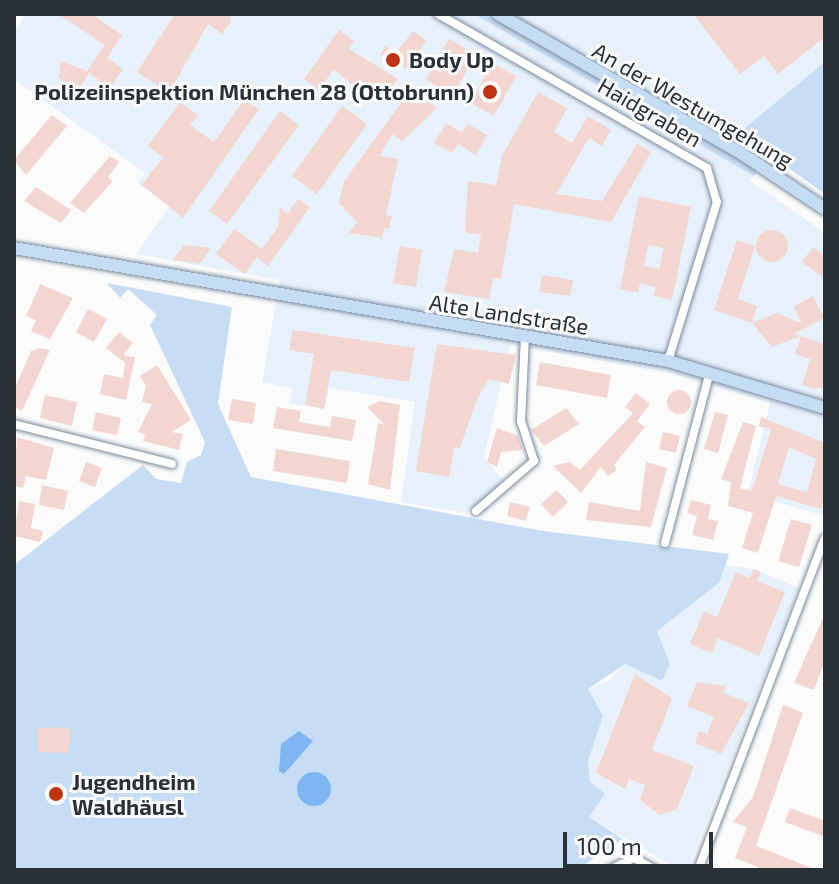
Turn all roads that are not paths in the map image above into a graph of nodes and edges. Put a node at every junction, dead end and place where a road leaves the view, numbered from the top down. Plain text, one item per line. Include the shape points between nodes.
1 (438, 14) edge
2 (498, 14) edge
3 (825, 209) edge
4 (14, 248) edge
5 (525, 337) junction
6 (668, 361) junction
7 (710, 372) junction
8 (825, 408) edge
9 (14, 424) edge
10 (172, 464) dead end
11 (476, 511) dead end
12 (825, 538) edge
13 (665, 543) dead end
14 (609, 870) edge
15 (656, 870) edge
16 (698, 870) edge

1 - 6 street, Haidgraben via 707,168 717,202
2 - 3 main road, An der Westumgehung via 744,155
4 - 5 main road, Alte Landstraße
5 - 6 main road, Alte Landstraße
5 - 11 street via 521,421 534,461
6 - 7 main road, Alte Landstraße
7 - 8 main road, Alte Landstraße
7 - 13 street
9 - 10 street
12 - 16 street
14 - 15 street via 634,858

